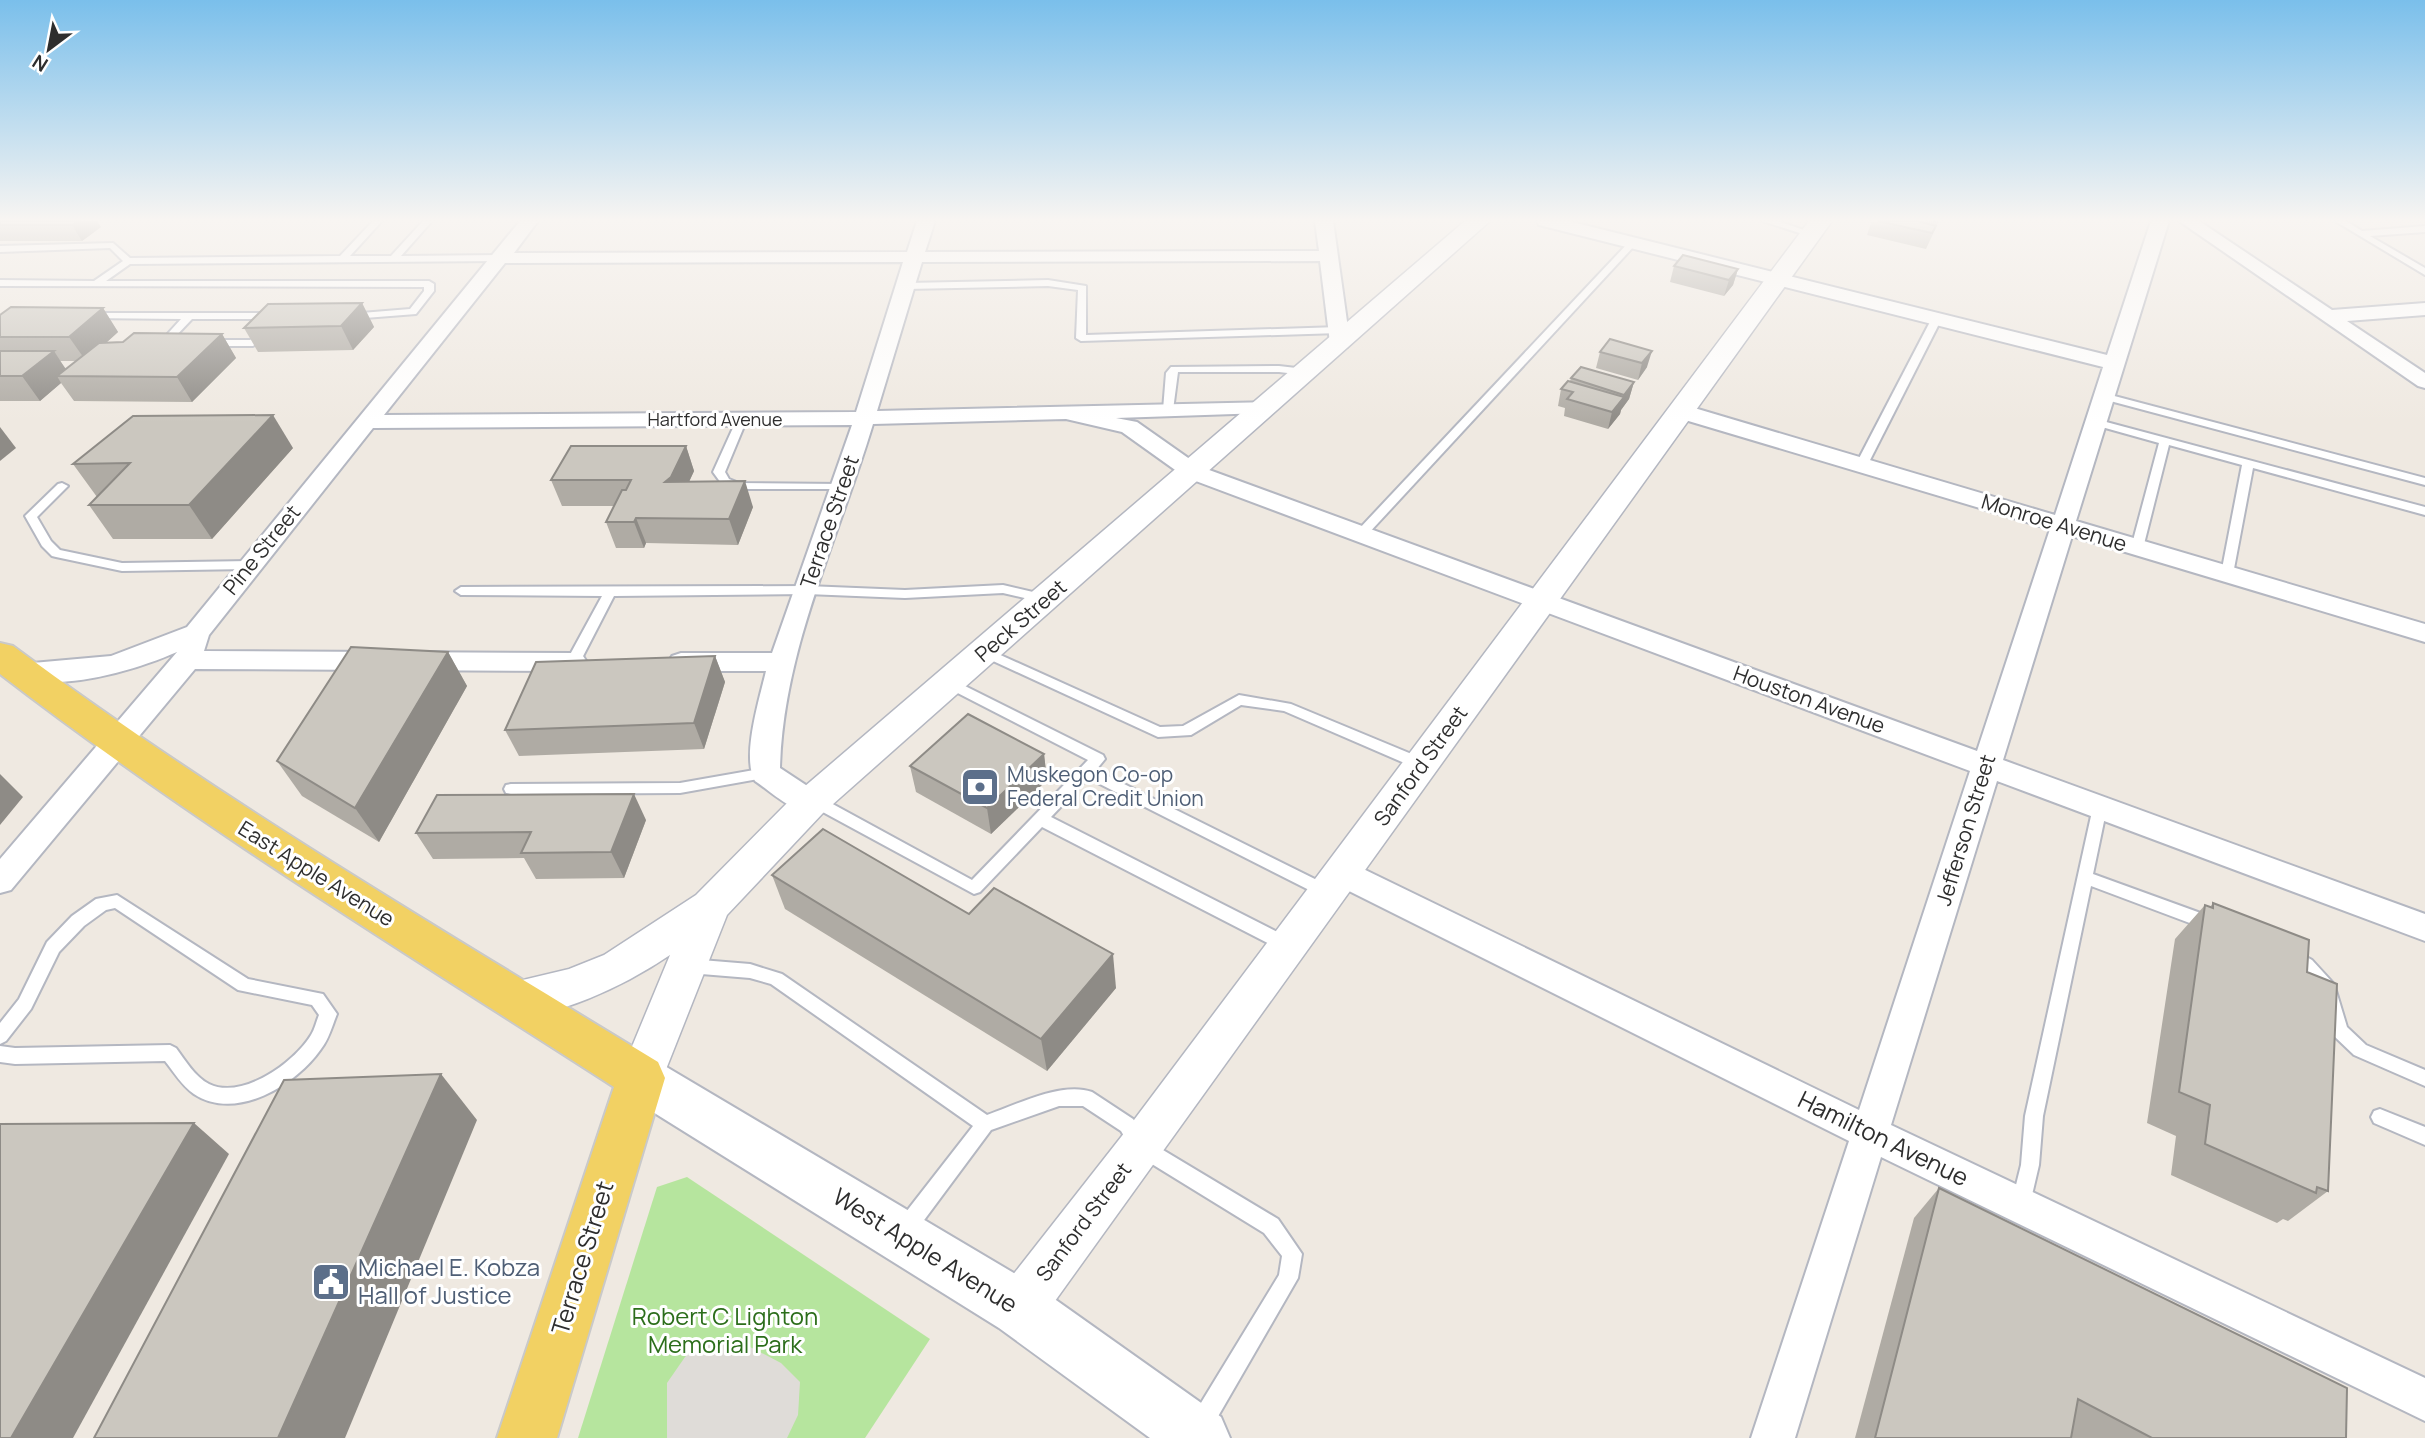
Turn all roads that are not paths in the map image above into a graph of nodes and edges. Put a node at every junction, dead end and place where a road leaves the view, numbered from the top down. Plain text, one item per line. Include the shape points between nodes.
1 (429, 288) edge
2 (475, 288) edge
3 (905, 288) edge
4 (1083, 288) edge
5 (1333, 288) edge
6 (1399, 288) edge
7 (1591, 288) edge
8 (1772, 288) edge
9 (1816, 288) edge
10 (2138, 288) edge
11 (2287, 288) edge
12 (2425, 309) edge
13 (73, 315) edge
14 (189, 316) junction
15 (337, 316) edge
16 (2330, 317) junction
17 (1937, 318) junction
18 (1340, 337) junction
19 (182, 343) edge
20 (200, 343) edge
21 (2114, 363) junction
22 (1305, 372) junction
23 (2425, 382) edge
24 (1264, 407) junction
25 (2099, 409) junction
26 (1168, 410) junction
27 (1064, 412) junction
28 (1683, 412) junction
29 (865, 418) junction
30 (742, 419) junction
31 (366, 422) junction
32 (2165, 440) junction
33 (2248, 463) junction
34 (1861, 466) junction
35 (1193, 472) junction
36 (2425, 482) edge
37 (62, 486) dead end
38 (842, 487) junction
39 (2425, 511) edge
40 (2062, 526) junction
41 (1363, 532) junction
42 (2137, 548) junction
43 (250, 565) junction
44 (2227, 574) junction
45 (807, 590) junction
46 (460, 592) dead end
47 (610, 592) junction
48 (1046, 599) junction
49 (1543, 601) junction
50 (196, 633) junction
51 (2425, 633) edge
52 (985, 652) junction
53 (188, 660) junction
54 (573, 662) junction
55 (601, 662) edge
56 (657, 662) edge
57 (783, 662) junction
58 (10, 663) edge
59 (948, 683) junction
60 (116, 743) junction
61 (1423, 764) junction
62 (1987, 766) junction
63 (1086, 771) junction
64 (765, 773) junction
65 (511, 789) dead end
66 (811, 802) junction
67 (2100, 807) junction
68 (1041, 819) junction
69 (2084, 877) junction
70 (0, 881) edge
71 (1335, 883) junction
72 (710, 906) junction
73 (2425, 928) edge
74 (2233, 932) edge
75 (1289, 946) junction
76 (2281, 949) edge
77 (685, 966) junction
78 (513, 999) junction
79 (0, 1036) edge
80 (0, 1054) edge
81 (641, 1078) junction
82 (2425, 1078) edge
83 (2380, 1117) dead end
84 (985, 1124) junction
85 (1872, 1134) junction
86 (2425, 1136) edge
87 (1141, 1147) junction
88 (2021, 1206) junction
89 (901, 1235) junction
90 (1019, 1308) junction
91 (2425, 1400) edge
92 (1198, 1436) edge
93 (527, 1438) edge
94 (1773, 1438) edge

1 - 15 lane via 413,312
2 - 31 street, Pine Street
3 - 29 street, Terrace Street
4 - 18 lane via 1081,338 1226,331
5 - 18 street
6 - 18 street, Peck Street
7 - 41 lane
8 - 28 street, Sanford Street
9 - 17 street
10 - 21 street, Jefferson Street
11 - 16 street
12 - 16 street
13 - 14 lane
14 - 19 lane via 167,340
14 - 20 lane via 284,316 257,341
16 - 23 street
17 - 21 street
17 - 34 lane
18 - 22 street, Peck Street
21 - 25 street, Jefferson Street
22 - 24 street, Peck Street
22 - 26 lane via 1175,369
24 - 26 street, Hartford Avenue
24 - 35 street, Peck Street
25 - 32 lane
25 - 36 lane
25 - 40 street, Jefferson Street
26 - 27 street, Hartford Avenue
27 - 29 street, Hartford Avenue
27 - 35 street, Hartford Avenue via 1129,427
28 - 34 street, Monroe Avenue
28 - 49 street, Sanford Street
29 - 30 street, Hartford Avenue
29 - 38 street, Terrace Street
30 - 31 street, Hartford Avenue
30 - 38 lane via 719,472 725,481 737,486
31 - 43 street, Pine Street
32 - 33 lane
32 - 42 lane
33 - 39 lane
33 - 44 lane
34 - 40 street, Monroe Avenue
35 - 41 street, Houston Avenue
35 - 48 street, Peck Street
37 - 43 lane via 31,516 56,553 122,567
38 - 45 street, Terrace Street
40 - 42 street, Monroe Avenue
40 - 62 street, Jefferson Street
41 - 49 street, Houston Avenue
42 - 44 street, Monroe Avenue
43 - 50 street, Pine Street
44 - 51 street, Monroe Avenue
45 - 47 lane
45 - 48 lane via 905,594 1003,589
45 - 57 street, Terrace Street
46 - 47 lane
47 - 54 lane
48 - 52 street, Peck Street
49 - 61 street, Sanford Street
49 - 62 street, Houston Avenue
50 - 53 street, Pine Street
50 - 58 street via 147,656 81,672
52 - 59 street, Peck Street
52 - 61 lane via 1158,732 1186,731 1239,700 1286,707
53 - 54 street
53 - 60 street, Pine Street
54 - 55 street
56 - 57 street
57 - 64 street, Terrace Street via 764,740
58 - 60 main road, East Apple Avenue
59 - 63 lane via 1098,759
59 - 66 street, Peck Street
60 - 70 street, Pine Street
60 - 78 main road, East Apple Avenue
61 - 71 street, Sanford Street
62 - 67 street, Houston Avenue
62 - 85 street, Jefferson Street
63 - 68 lane
63 - 71 lane
64 - 65 lane via 680,788
64 - 66 street
66 - 68 lane via 974,888
66 - 72 street, Peck Street
67 - 69 lane
67 - 73 street, Houston Avenue
68 - 75 lane
69 - 74 lane
69 - 88 lane via 2034,1116
71 - 75 street, Sanford Street
71 - 85 street, Hamilton Avenue
72 - 77 street, Peck Street
72 - 78 street via 619,967 573,986
75 - 87 street, Sanford Street
76 - 82 lane via 2306,965 2328,989 2340,1031 2360,1049
77 - 81 street, Peck Street
77 - 84 lane via 750,971 776,979
78 - 81 main road, East Apple Avenue
79 - 80 lane via 25,1004 53,947 78,921 110,901 117,901 244,985 317,999 328,1014 317,1042 295,1066 265,1086 230,1096 203,1090 170,1054
81 - 89 main road, West Apple Avenue
81 - 93 main road, Terrace Street
83 - 86 lane
84 - 87 lane via 1059,1098 1086,1098 1127,1125
84 - 89 lane
85 - 88 street, Hamilton Avenue
85 - 94 street, Jefferson Street
87 - 90 street, Sanford Street
87 - 92 lane via 1271,1226 1292,1254 1288,1278
88 - 91 street, Hamilton Avenue
89 - 90 main road, West Apple Avenue
90 - 92 main road, West Apple Avenue

